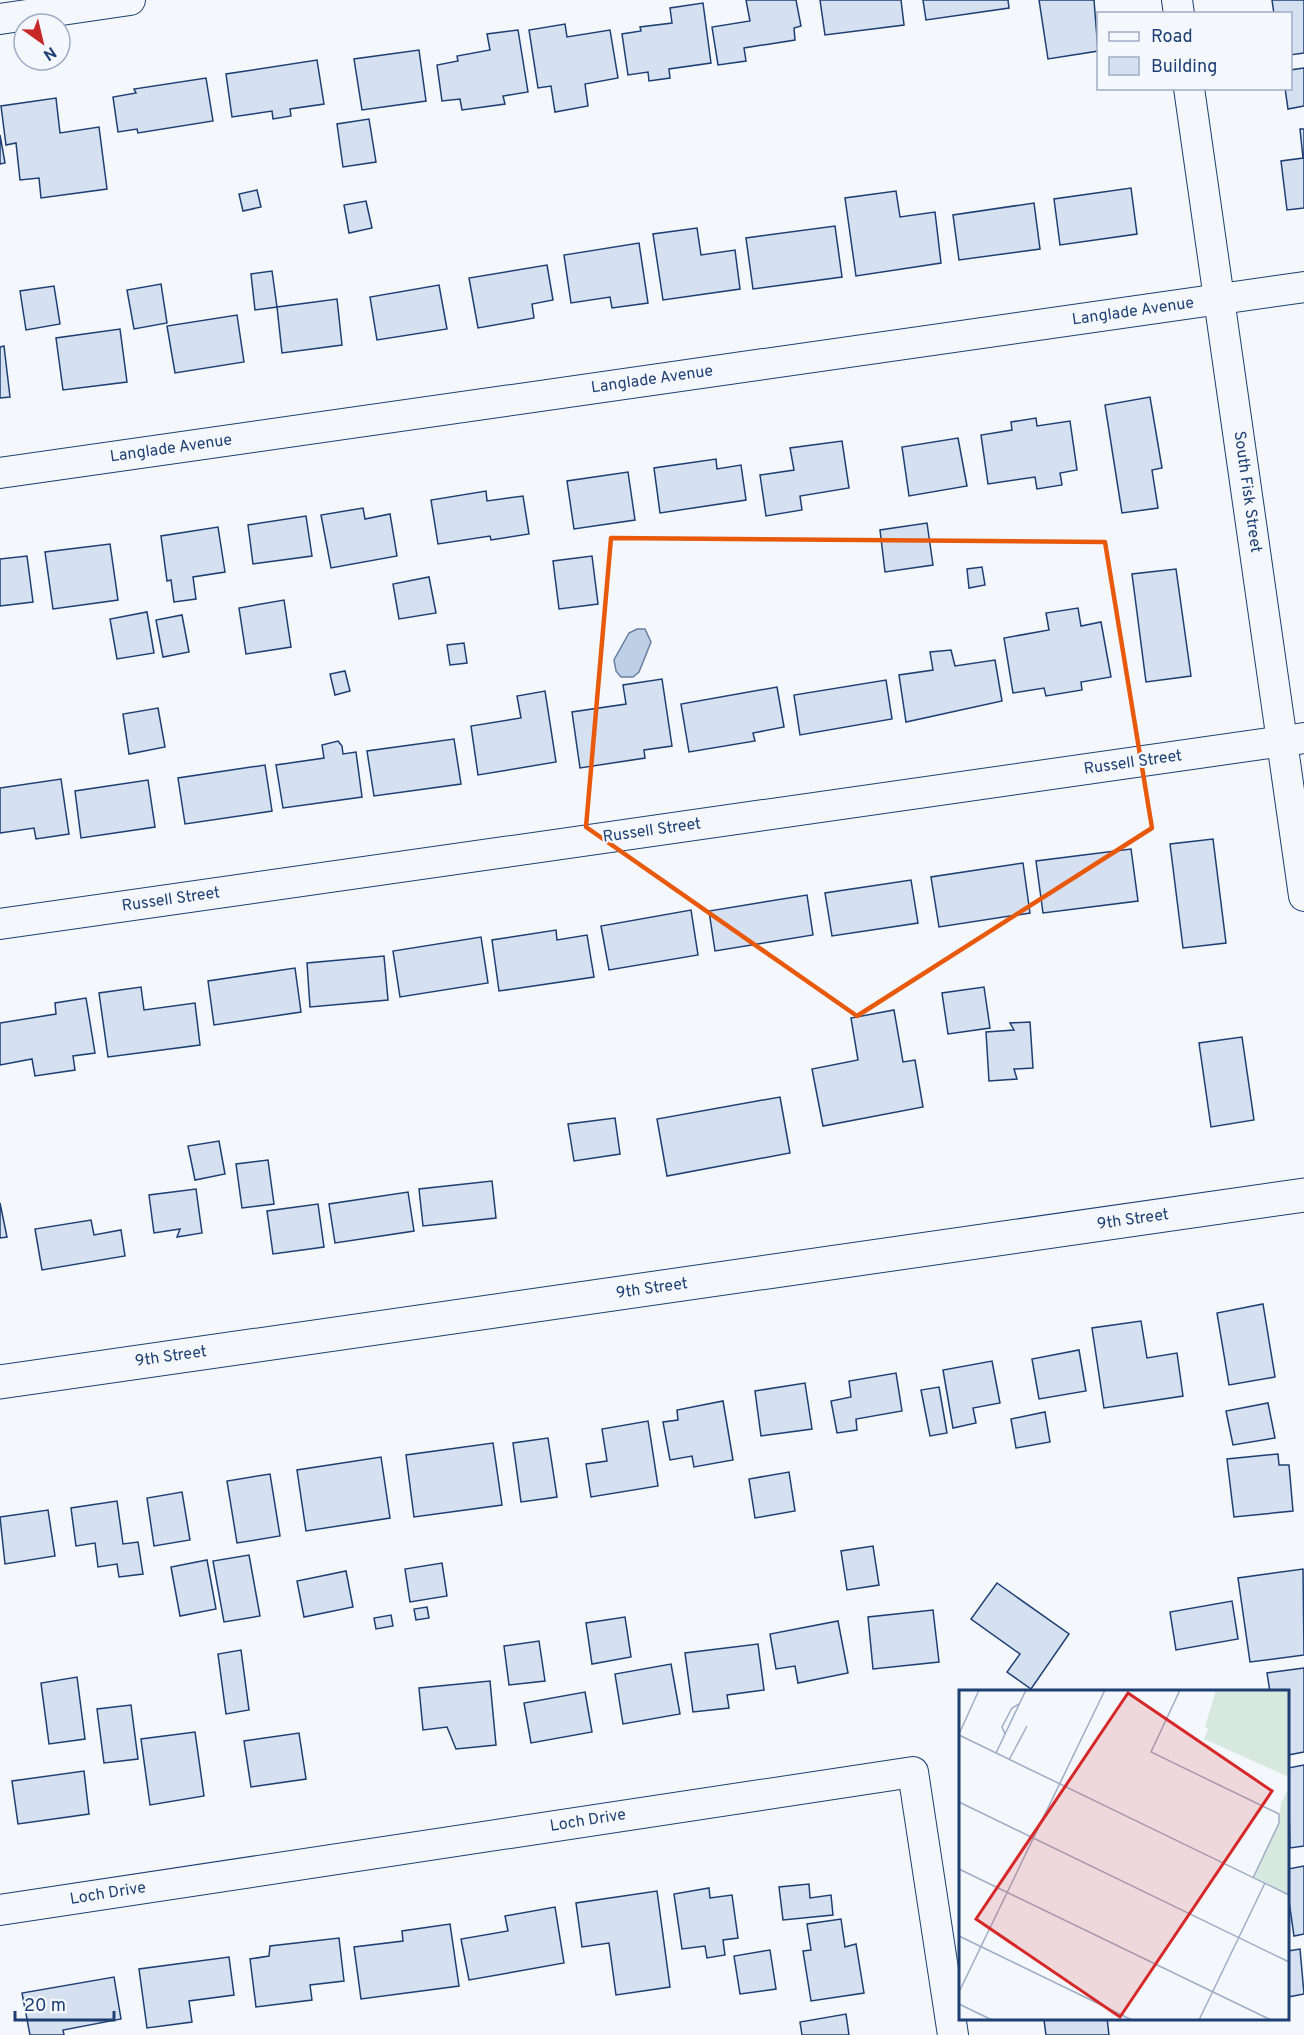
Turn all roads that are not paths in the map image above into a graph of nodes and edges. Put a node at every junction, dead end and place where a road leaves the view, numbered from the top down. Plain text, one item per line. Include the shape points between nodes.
1 (130, 0) edge
2 (0, 19) edge
3 (1189, 90) edge
4 (1304, 287) edge
5 (1219, 299) junction
6 (0, 473) edge
7 (1293, 740) edge
8 (1304, 896) edge
9 (0, 924) edge
10 (1304, 1195) edge
11 (0, 1382) edge
12 (0, 1910) edge
13 (953, 2035) edge

1 - 2 street
3 - 5 street, South Fisk Street
4 - 5 street, Langlade Avenue
5 - 6 street, Langlade Avenue
5 - 7 street, South Fisk Street
7 - 8 street, South Fisk Street
7 - 9 street, Russell Street
10 - 11 street, 9th Street
12 - 13 street, Loch Drive via 913,1772

